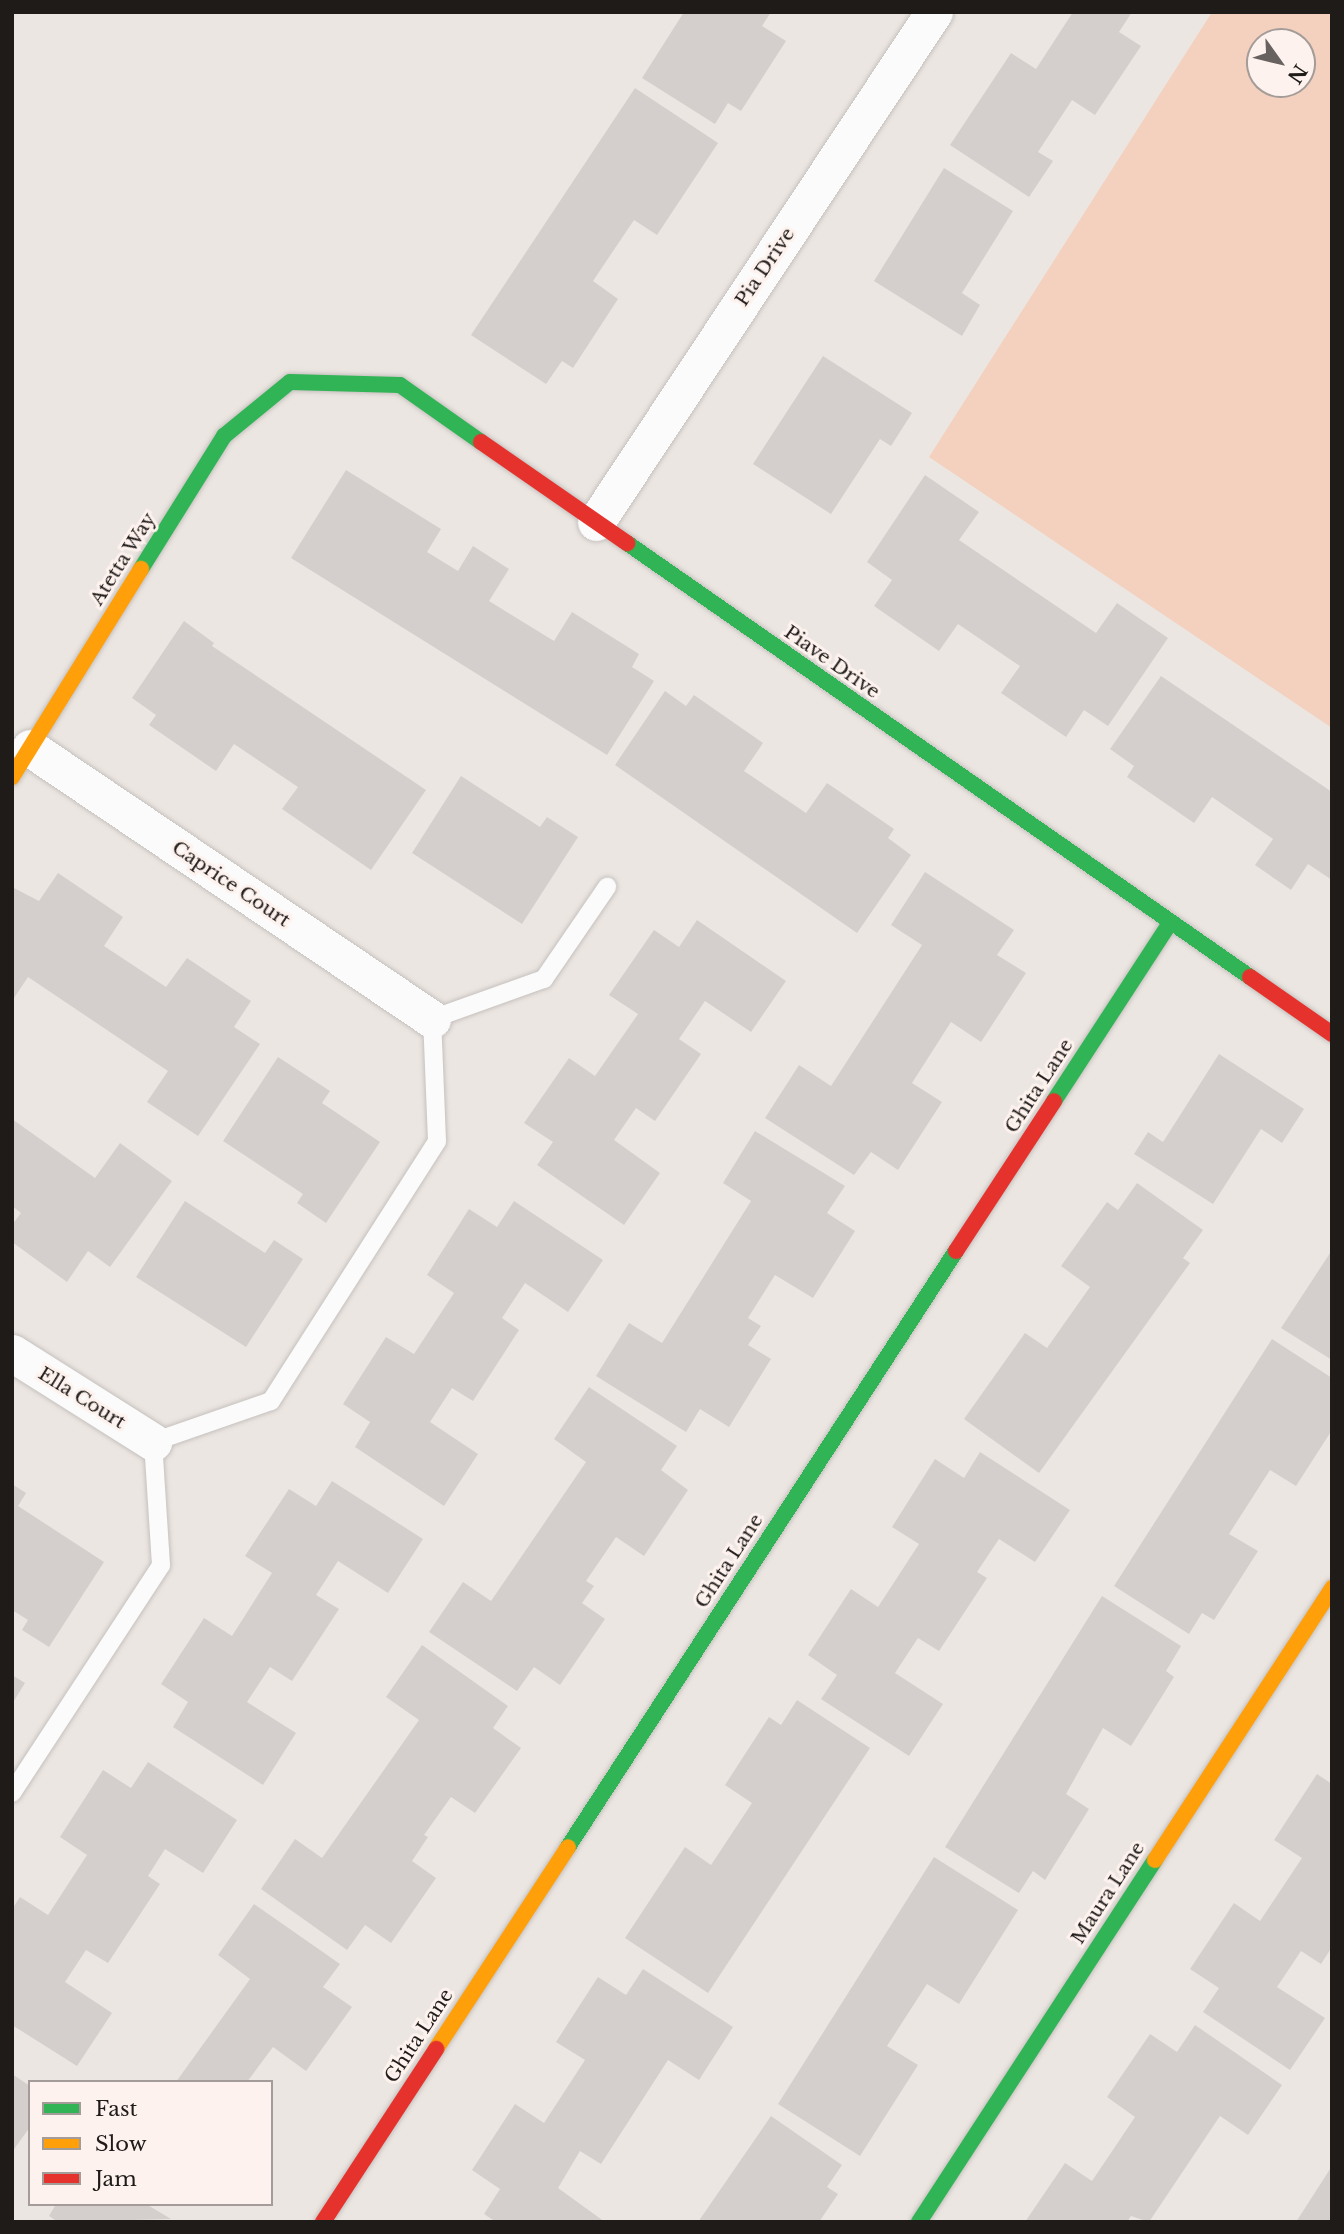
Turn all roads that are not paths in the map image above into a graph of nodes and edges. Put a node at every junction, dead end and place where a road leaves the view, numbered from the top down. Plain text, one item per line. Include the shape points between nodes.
1 (934, 12) edge
2 (290, 382) joint
3 (596, 522) junction
4 (21, 763) edge
5 (607, 887) dead end
6 (1170, 923) junction
7 (432, 1019) junction
8 (1332, 1034) edge
9 (12, 1353) edge
10 (153, 1443) junction
11 (1332, 1588) edge
12 (12, 1793) edge
13 (323, 2222) edge
14 (919, 2222) edge

1 - 3 street, Pia Drive
2 - 3 street, Piave Drive via 400,385
2 - 4 street, Atetta Way via 224,436
3 - 6 street, Piave Drive
4 - 7 street, Caprice Court
5 - 7 lane via 544,979
6 - 8 street, Piave Drive
6 - 13 street, Ghita Lane
7 - 10 lane via 437,1141 271,1401
9 - 10 street, Ella Court
10 - 12 lane via 161,1565
11 - 14 street, Maura Lane

